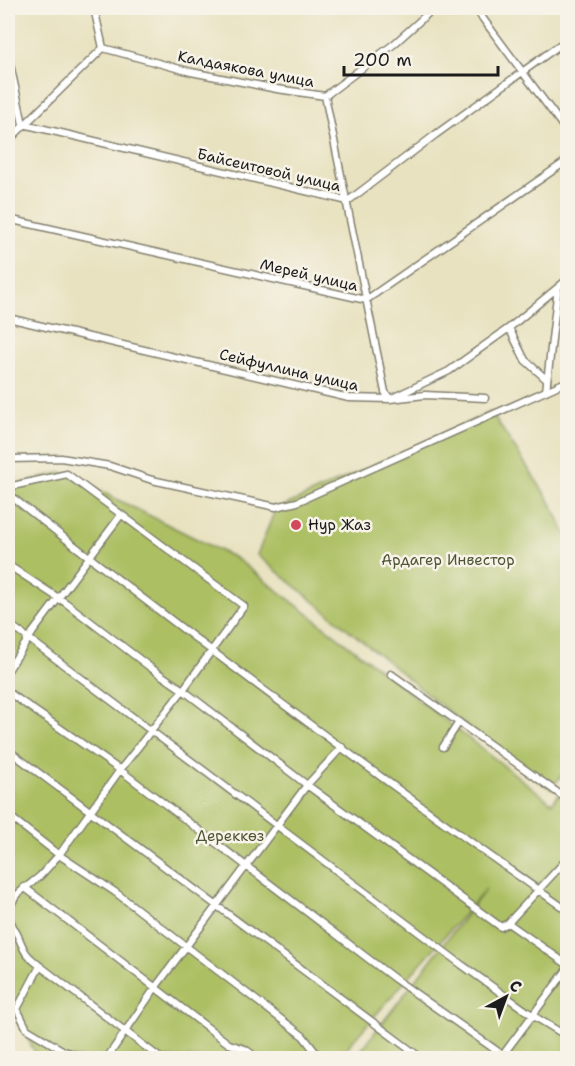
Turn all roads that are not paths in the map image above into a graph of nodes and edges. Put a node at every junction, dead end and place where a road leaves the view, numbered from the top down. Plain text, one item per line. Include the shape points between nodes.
1 (94, 8) edge
2 (434, 8) edge
3 (475, 8) edge
4 (567, 39) edge
5 (103, 48) junction
6 (8, 55) edge
7 (523, 71) junction
8 (325, 96) junction
9 (23, 124) junction
10 (567, 133) edge
11 (8, 141) edge
12 (567, 160) edge
13 (348, 201) junction
14 (8, 219) edge
15 (567, 279) edge
16 (558, 287) junction
17 (366, 300) junction
18 (8, 318) edge
19 (509, 328) junction
20 (546, 379) junction
21 (567, 381) edge
22 (546, 391) junction
23 (485, 398) dead end
24 (390, 399) junction
25 (8, 459) edge
26 (8, 487) edge
27 (8, 494) edge
28 (121, 515) junction
29 (89, 557) junction
30 (8, 565) edge
31 (58, 598) junction
32 (8, 623) edge
33 (28, 640) junction
34 (213, 651) junction
35 (8, 670) edge
36 (391, 674) dead end
37 (183, 690) junction
38 (8, 692) edge
39 (459, 722) junction
40 (152, 731) junction
41 (342, 747) junction
42 (444, 747) dead end
43 (8, 750) edge
44 (120, 770) junction
45 (307, 785) junction
46 (567, 800) edge
47 (91, 812) junction
48 (8, 815) edge
49 (278, 826) junction
50 (59, 855) junction
51 (567, 858) edge
52 (248, 866) junction
53 (24, 887) junction
54 (538, 890) junction
55 (217, 906) junction
56 (567, 911) edge
57 (508, 923) junction
58 (186, 946) junction
59 (40, 966) junction
60 (567, 966) edge
61 (155, 988) junction
62 (532, 1015) junction
63 (125, 1031) junction
64 (567, 1037) edge
65 (503, 1057) edge
66 (86, 1059) edge
67 (107, 1059) edge
68 (160, 1059) edge
69 (257, 1059) edge
70 (320, 1059) edge
71 (421, 1059) edge

1 - 5 street
2 - 8 street, Калдаякова улица
3 - 7 street
4 - 7 street, Байсеитовой улица
5 - 8 street, Калдаякова улица via 191,72
5 - 9 street
6 - 9 street
7 - 10 street
7 - 13 street, Байсеитовой улица
8 - 13 street
9 - 11 street
9 - 13 street, Байсеитовой улица
12 - 17 street, Мерей улица
13 - 17 street
14 - 17 street, Мерей улица
15 - 16 street, Сейфуллина улица
16 - 19 street, Сейфуллина улица
16 - 20 street
17 - 24 street via 385,392
18 - 24 street, Сейфуллина улица via 349,398
19 - 20 street via 525,360
19 - 24 street, Сейфуллина улица via 449,371
20 - 22 street
21 - 22 street
22 - 25 street via 297,502 276,507 152,480 110,466 61,458
23 - 24 street via 425,395
26 - 28 street via 67,474
27 - 29 street
28 - 29 street
28 - 34 street via 244,606
29 - 31 street
29 - 34 street
30 - 31 street
31 - 33 street
31 - 37 street
32 - 33 street
33 - 35 street
33 - 40 street
34 - 37 street
34 - 41 street
36 - 39 street
37 - 40 street
37 - 45 street
38 - 44 street
39 - 42 street
39 - 46 street
40 - 44 street
40 - 49 street
41 - 45 street
41 - 54 street
43 - 47 street
44 - 47 street
44 - 52 street
45 - 49 street
45 - 57 street via 481,914 501,927
47 - 50 street
47 - 55 street
48 - 50 street
49 - 52 street
49 - 62 street
50 - 53 street
50 - 58 street
51 - 54 street
52 - 55 street
52 - 65 street
53 - 59 street via 9,913 11,927 22,949
53 - 61 street
54 - 56 street
54 - 57 street
55 - 58 street
55 - 71 street
57 - 60 street
58 - 61 street
58 - 70 street via 303,1036
59 - 63 street
59 - 66 street via 17,1009 27,1029
60 - 62 street
61 - 63 street
61 - 69 street via 229,1044 245,1049
62 - 64 street
62 - 65 street
63 - 67 street
63 - 68 street

